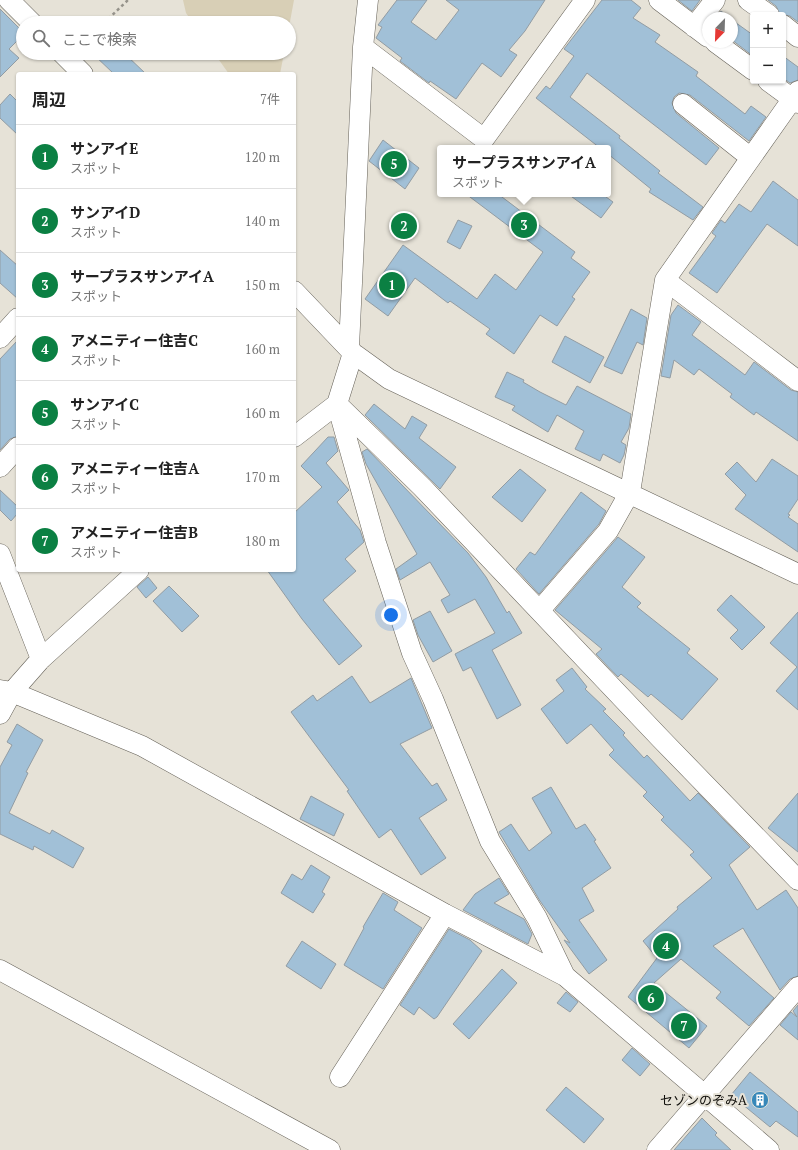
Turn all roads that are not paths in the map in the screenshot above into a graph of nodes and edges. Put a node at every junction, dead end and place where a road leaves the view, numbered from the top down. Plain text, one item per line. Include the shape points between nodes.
1 (10, 0) edge
2 (368, 0) edge
3 (585, 0) edge
4 (659, 0) edge
5 (715, 0) edge
6 (748, 0) edge
7 (765, 12) edge
8 (25, 16) edge
9 (786, 28) edge
10 (701, 32) edge
11 (798, 36) edge
12 (364, 47) junction
13 (723, 48) edge
14 (69, 60) edge
15 (750, 68) edge
16 (81, 72) edge
17 (773, 84) edge
18 (796, 98) edge
19 (683, 104) dead end
20 (751, 158) junction
21 (665, 280) junction
22 (296, 293) edge
23 (16, 320) edge
24 (0, 338) edge
25 (351, 350) junction
26 (798, 380) edge
27 (337, 404) junction
28 (296, 435) edge
29 (16, 449) edge
30 (0, 467) edge
31 (630, 492) junction
32 (0, 554) edge
33 (137, 572) edge
34 (797, 572) edge
35 (540, 610) junction
36 (41, 659) junction
37 (6, 691) edge
38 (0, 714) edge
39 (798, 880) edge
40 (445, 914) junction
41 (0, 970) edge
42 (565, 976) junction
43 (798, 987) edge
44 (340, 1077) dead end
45 (706, 1095) junction
46 (760, 1147) edge
47 (330, 1150) edge
48 (657, 1150) edge

1 - 8 street
2 - 12 street
3 - 12 street via 484,139
4 - 10 street
5 - 10 street
6 - 7 street
9 - 11 street
12 - 25 street
13 - 15 street
14 - 16 street
17 - 18 street
18 - 20 street
19 - 20 street
20 - 21 street
21 - 26 street
21 - 31 street
22 - 25 street
23 - 24 street
25 - 27 street
25 - 31 street via 389,379
27 - 28 street
27 - 35 street via 422,487
27 - 42 street via 376,543 412,653 490,841 537,918
29 - 30 street
31 - 34 street
31 - 35 street via 608,531
32 - 36 street
33 - 36 street
35 - 39 street
36 - 37 street
37 - 38 street
37 - 40 street via 142,746
40 - 42 street
40 - 44 street
41 - 47 street
42 - 45 street
43 - 45 street
45 - 46 street
45 - 48 street

